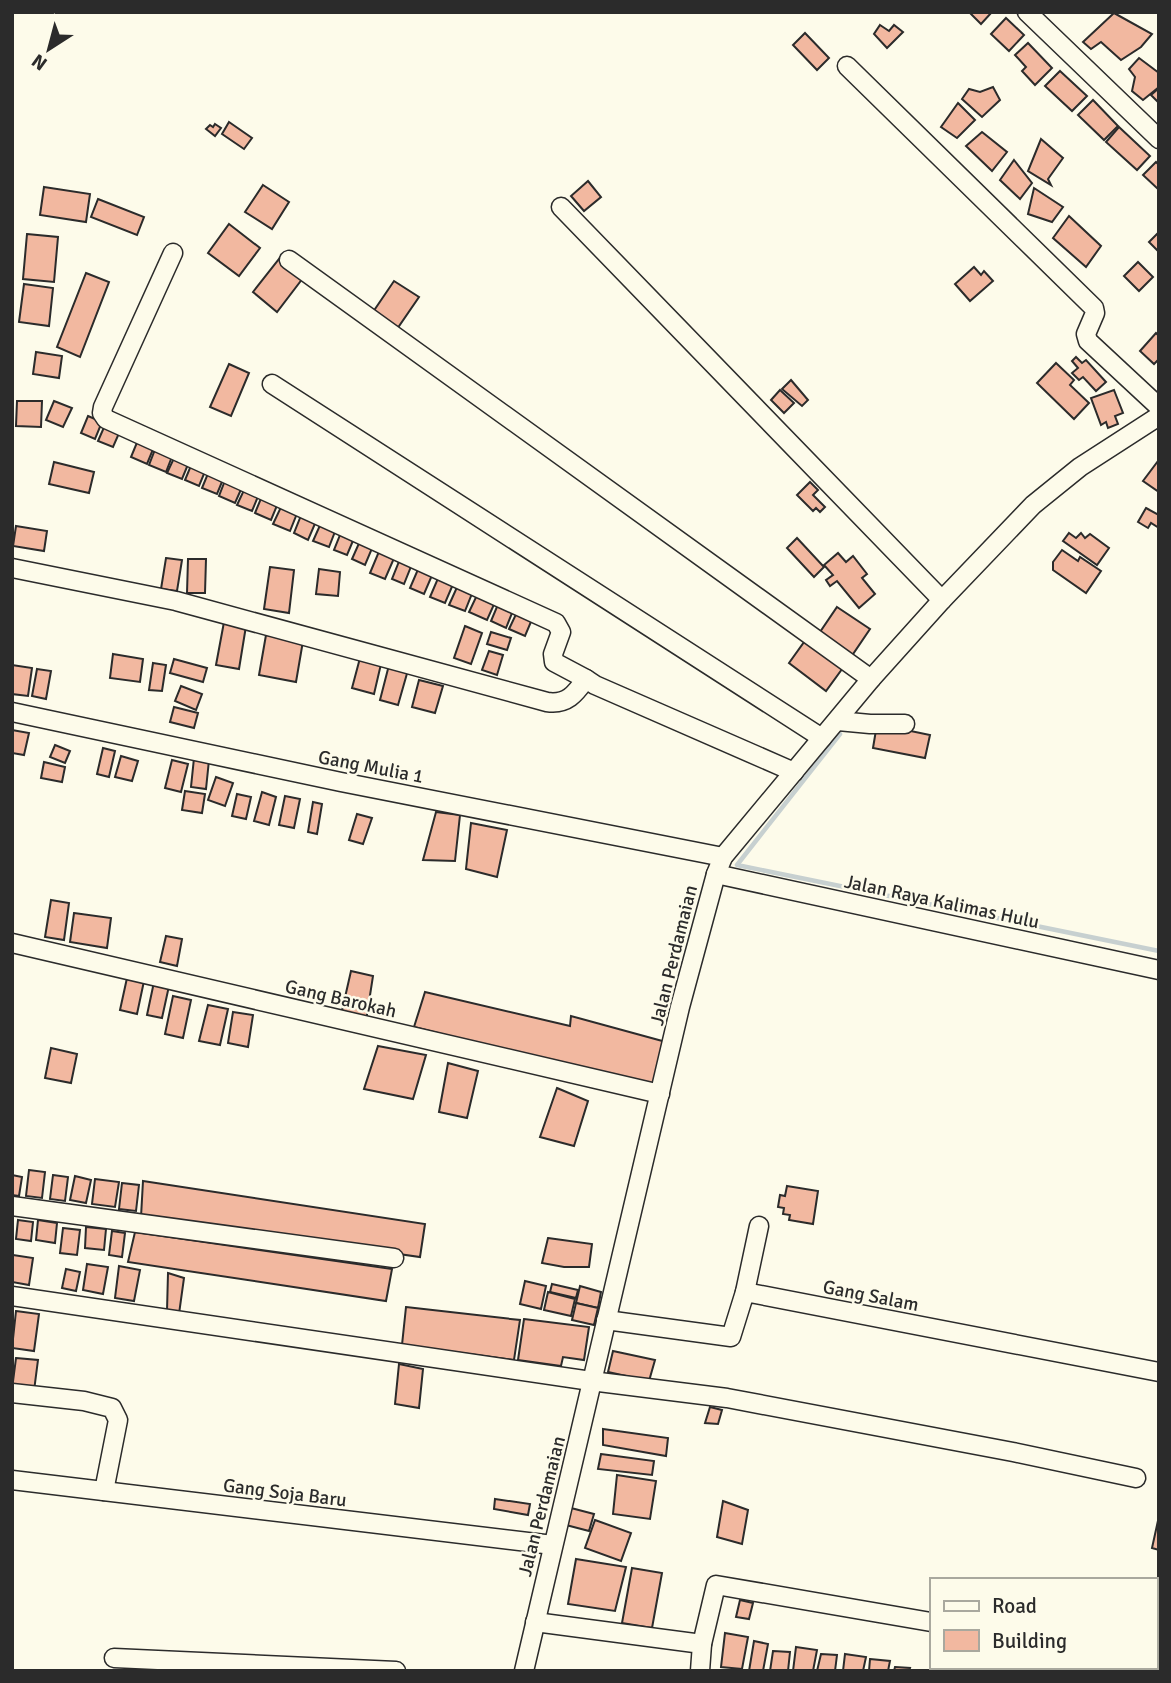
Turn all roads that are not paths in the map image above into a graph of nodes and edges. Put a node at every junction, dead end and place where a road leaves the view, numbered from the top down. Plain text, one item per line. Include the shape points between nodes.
1 (1027, 12) edge
2 (846, 66) dead end
3 (1159, 139) edge
4 (561, 207) dead end
5 (173, 253) dead end
6 (289, 261) dead end
7 (272, 384) dead end
8 (1159, 407) edge
9 (1159, 416) edge
10 (12, 568) edge
11 (942, 600) junction
12 (586, 679) junction
13 (871, 680) junction
14 (12, 712) edge
15 (838, 721) junction
16 (905, 724) dead end
17 (822, 738) junction
18 (794, 772) junction
19 (719, 866) junction
20 (12, 943) edge
21 (1159, 970) edge
22 (660, 1094) junction
23 (12, 1206) edge
24 (760, 1226) dead end
25 (394, 1258) dead end
26 (745, 1292) junction
27 (12, 1296) edge
28 (606, 1320) junction
29 (1159, 1372) edge
30 (591, 1381) junction
31 (12, 1393) edge
32 (1136, 1478) dead end
33 (12, 1480) edge
34 (104, 1491) junction
35 (553, 1545) junction
36 (535, 1622) junction
37 (930, 1622) edge
38 (702, 1643) junction
39 (114, 1658) dead end
40 (396, 1671) edge
41 (524, 1671) edge
42 (700, 1671) edge

1 - 3 street
2 - 8 street via 1094,308 1088,341
4 - 11 street
5 - 12 street via 103,407 106,419 556,623 561,632 554,662
6 - 13 street
7 - 17 street
9 - 11 street, Jalan Perdamaian via 1047,492
10 - 12 street via 176,601 557,704 574,694
11 - 13 street, Jalan Perdamaian
12 - 18 street
13 - 15 street, Jalan Perdamaian
14 - 19 street, Gang Mulia 1
15 - 16 street
15 - 17 street, Jalan Perdamaian
17 - 18 street, Jalan Perdamaian
18 - 19 street, Jalan Perdamaian
19 - 21 street, Jalan Raya Kalimas Hulu
19 - 22 street, Jalan Perdamaian
20 - 22 street, Gang Barokah
22 - 28 street, Jalan Perdamaian
23 - 25 street
24 - 26 street
26 - 28 street via 731,1337
26 - 29 street, Gang Salam
27 - 30 street
28 - 30 street, Jalan Perdamaian
30 - 32 street via 754,1403
30 - 35 street, Jalan Perdamaian
31 - 34 street via 111,1408 118,1420
33 - 34 street, Gang Soja Baru
34 - 35 street, Gang Soja Baru
35 - 36 street, Jalan Perdamaian
36 - 38 street
36 - 41 street, Jalan Perdamaian
37 - 38 street via 716,1585
38 - 42 street
39 - 40 street

